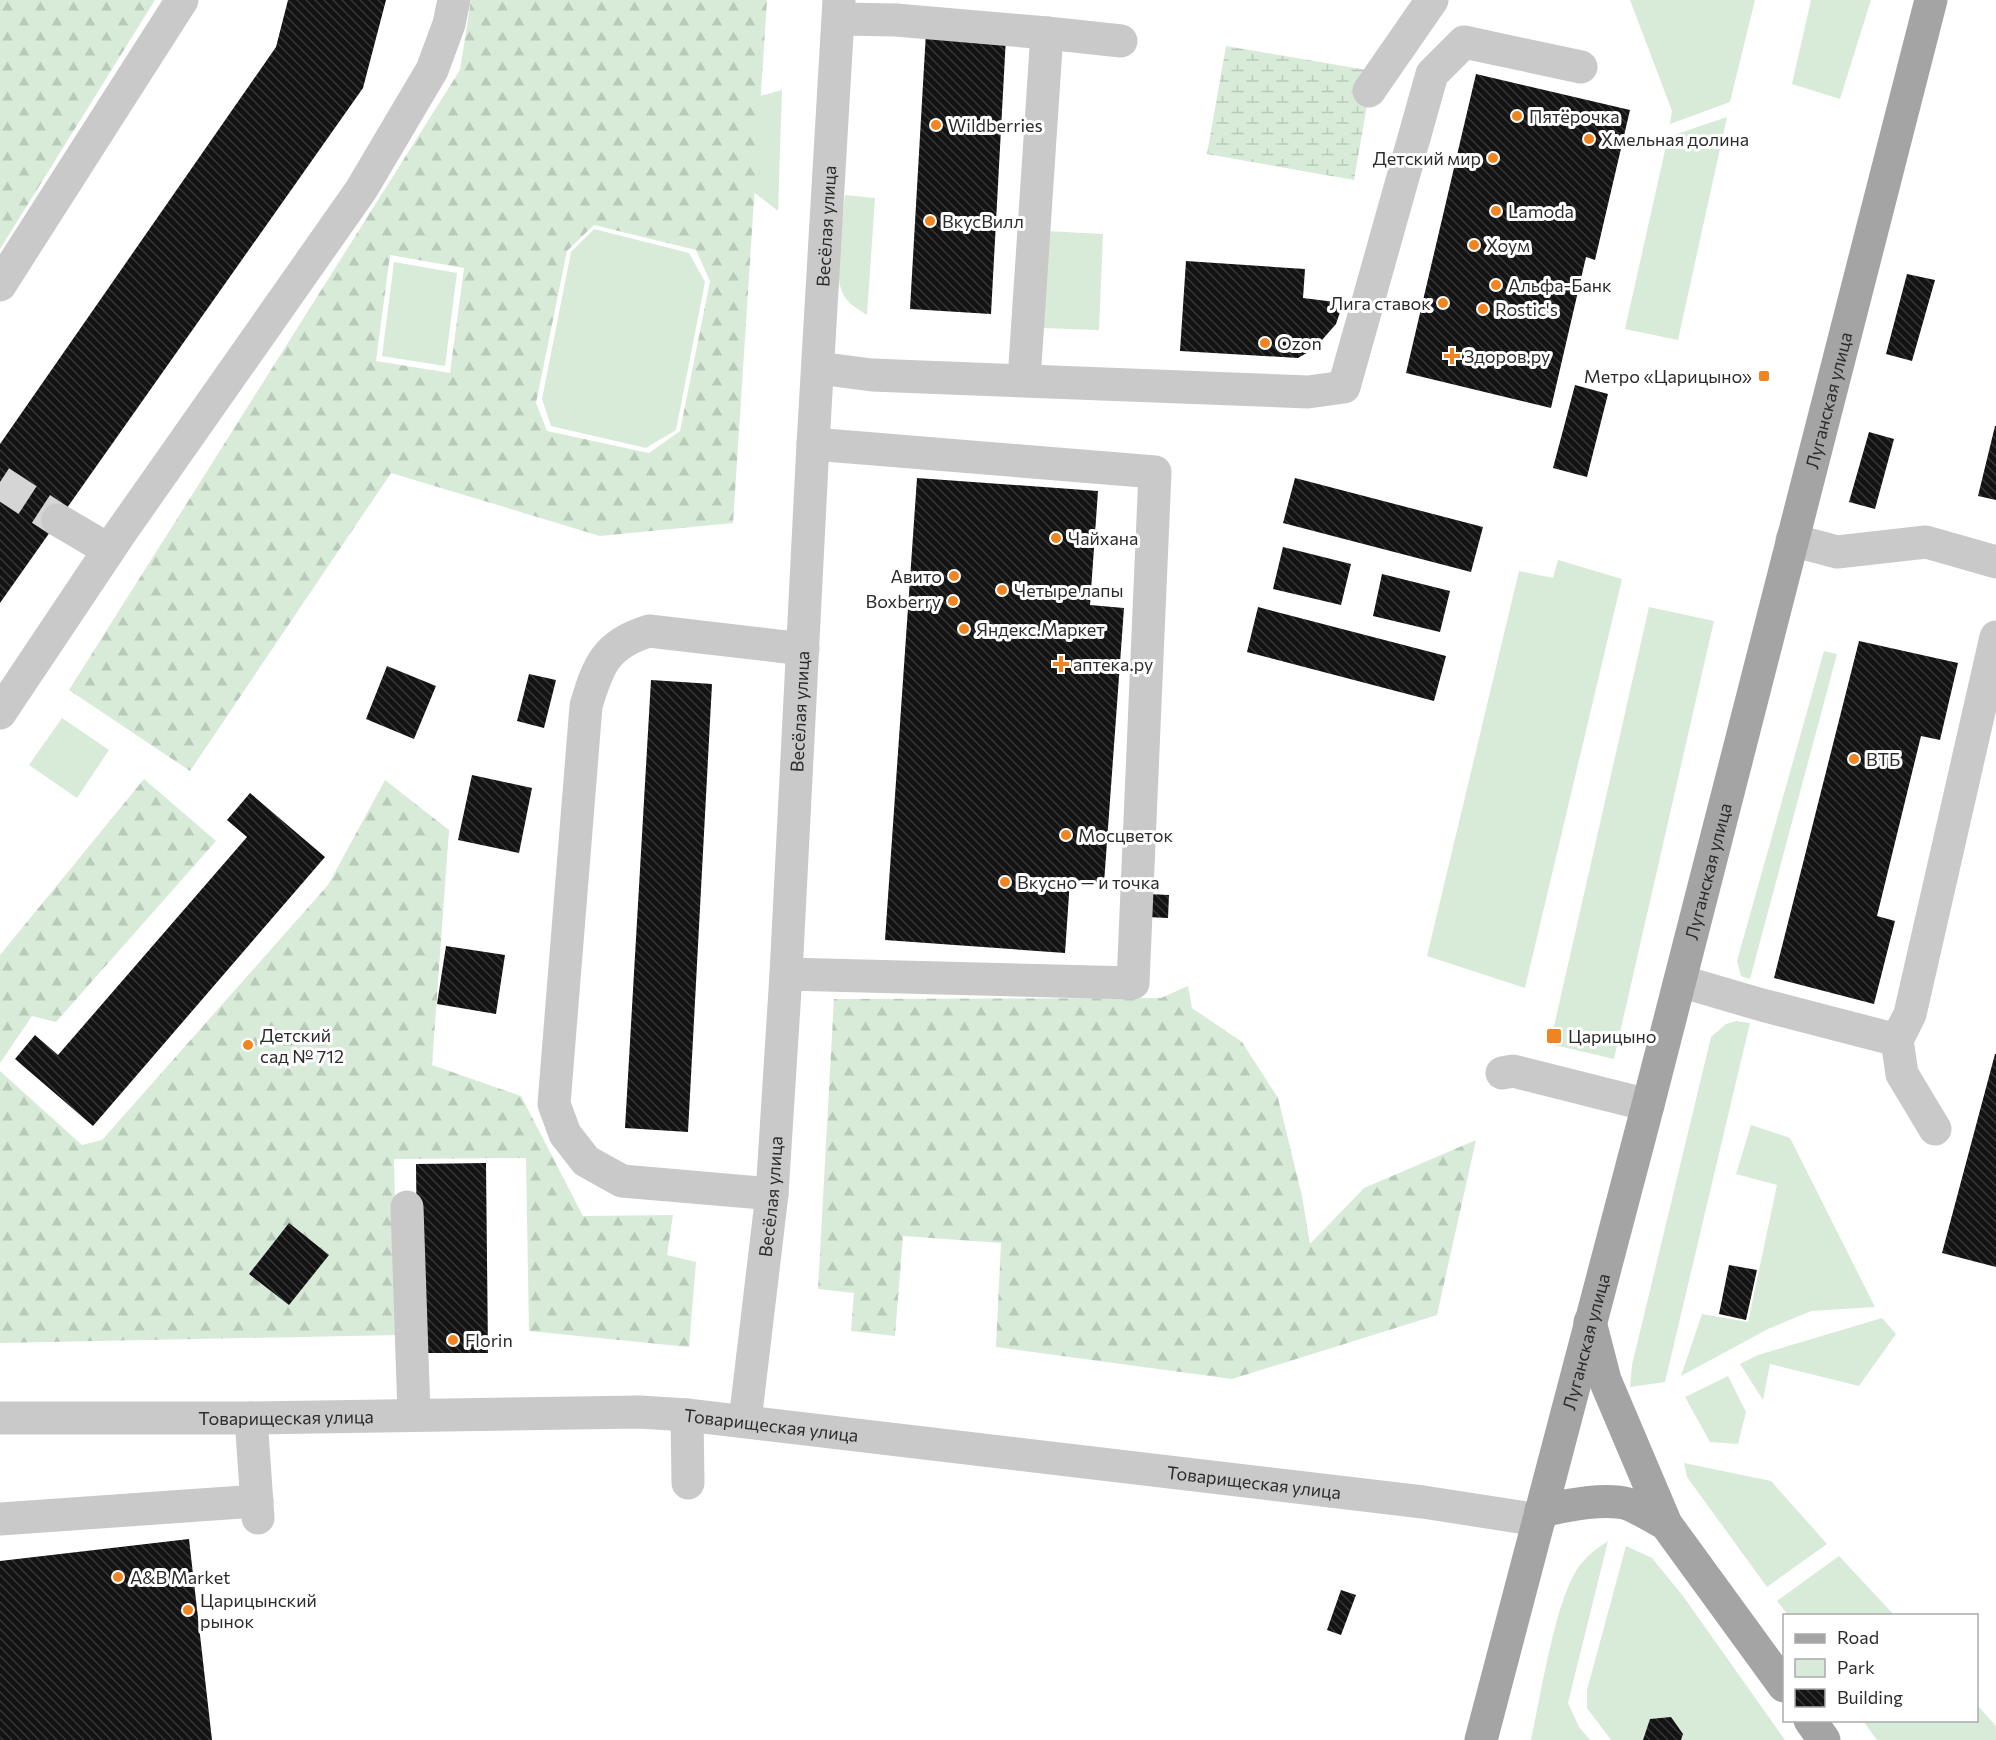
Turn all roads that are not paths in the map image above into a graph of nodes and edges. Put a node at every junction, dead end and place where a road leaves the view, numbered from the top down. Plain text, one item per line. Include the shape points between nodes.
1 (182, 0) edge
2 (454, 0) edge
3 (1432, 0) edge
4 (1931, 0) edge
5 (839, 9) edge
6 (1047, 33) junction
7 (1121, 41) dead end
8 (1581, 67) dead end
9 (1370, 91) dead end
10 (0, 285) edge
11 (818, 368) junction
12 (1024, 380) junction
13 (813, 444) junction
14 (58, 520) tunnel mouth
15 (1792, 540) junction
16 (110, 550) junction
17 (1996, 562) edge
18 (1996, 637) edge
19 (803, 650) junction
20 (0, 714) edge
21 (786, 974) junction
22 (1680, 981) junction
23 (1897, 1040) junction
24 (1507, 1069) dead end
25 (1648, 1105) junction
26 (1935, 1129) dead end
27 (772, 1194) junction
28 (407, 1207) dead end
29 (1590, 1320) junction
30 (414, 1414) junction
31 (687, 1415) junction
32 (0, 1418) edge
33 (250, 1418) junction
34 (745, 1421) junction
35 (688, 1483) dead end
36 (1540, 1515) junction
37 (0, 1519) edge
38 (1666, 1524) junction
39 (1783, 1683) edge
40 (1811, 1722) edge
41 (1481, 1740) edge
42 (1824, 1740) edge

1 - 10 street
2 - 16 street via 432,70 361,190
3 - 9 street
4 - 15 main road, Луганская улица
5 - 6 street via 896,20
5 - 11 street, Весёлая улица
6 - 7 street
6 - 12 street
8 - 12 street via 1464,42 1432,74 1344,387 1308,392
11 - 12 street via 872,375
11 - 13 street, Весёлая улица
13 - 19 street, Весёлая улица
13 - 21 street via 1155,472 1133,983
14 - 16 street
15 - 17 street via 1837,552 1926,542
15 - 22 main road, Луганская улица
16 - 20 street
18 - 23 street via 1910,1014
19 - 21 street, Весёлая улица
19 - 27 street via 649,631 627,638 609,652 596,674 586,706 554,1104 566,1134 586,1161 622,1181
21 - 27 street, Весёлая улица
22 - 23 street
22 - 25 main road, Луганская улица
23 - 26 street via 1902,1074
24 - 25 street
25 - 29 main road, Луганская улица
27 - 34 street, Весёлая улица
28 - 30 street
29 - 36 main road, Луганская улица
29 - 38 main road via 1605,1380
30 - 31 street, Товарищеская улица
30 - 33 street, Товарищеская улица
31 - 34 street, Товарищеская улица
31 - 35 street
32 - 33 street, Товарищеская улица
33 - 37 street via 258,1510
34 - 36 street, Товарищеская улица
36 - 38 main road via 1571,1505 1615,1502
36 - 41 main road, Луганская улица
38 - 39 main road
40 - 42 main road

